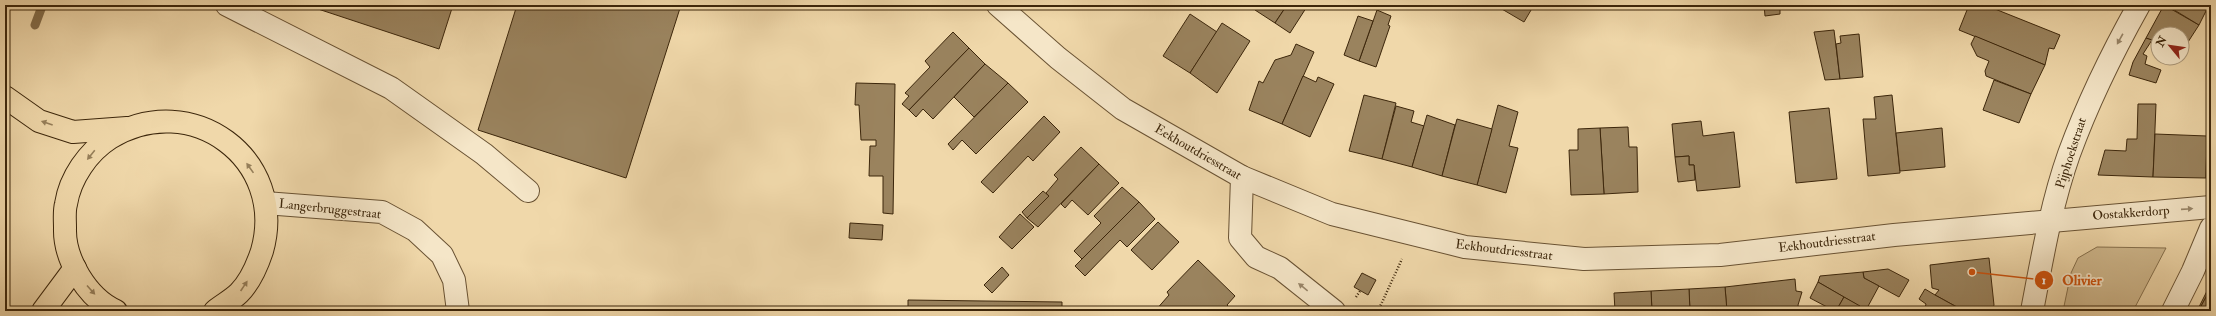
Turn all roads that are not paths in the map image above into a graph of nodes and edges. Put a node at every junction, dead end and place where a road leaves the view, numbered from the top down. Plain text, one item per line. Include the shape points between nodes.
1 (227, 5) edge
2 (998, 5) edge
3 (2139, 5) edge
4 (5, 97) edge
5 (127, 128) junction
6 (1242, 177) junction
7 (528, 191) dead end
8 (265, 203) junction
9 (2211, 207) edge
10 (2051, 219) junction
11 (2211, 228) edge
12 (75, 268) junction
13 (111, 310) edge
14 (43, 311) edge
15 (215, 311) edge
16 (458, 311) edge
17 (1334, 311) edge
18 (2032, 311) edge
19 (2173, 311) edge

1 - 7 street via 391,88 484,154
2 - 6 street, Eekhoutdriesstraat via 1058,58 1123,109
3 -> 10 street, Pijphoekstraat via 2114,49 2088,104 2069,155
5 -> 4 main road via 72,132 39,121
8 -> 5 main road, Langerbruggestraat via 256,176 239,152 216,134 189,123 160,120
5 -> 12 main road, Langerbruggestraat via 99,146 77,171 66,203 64,236
6 - 10 street, Eekhoutdriesstraat via 1332,214 1465,247 1584,259 1720,255
17 -> 6 street via 1280,268 1256,258 1240,238
15 -> 8 main road, Langerbruggestraat via 239,293 257,266 266,235
8 - 16 street, Langerbruggestraat via 382,212 415,230 442,255 454,280
10 -> 9 street, Oostakkerdorp
10 - 18 street, Pijphoekstraat
11 - 19 street
12 -> 13 main road, Langerbruggestraat via 90,291
12 - 14 main road

